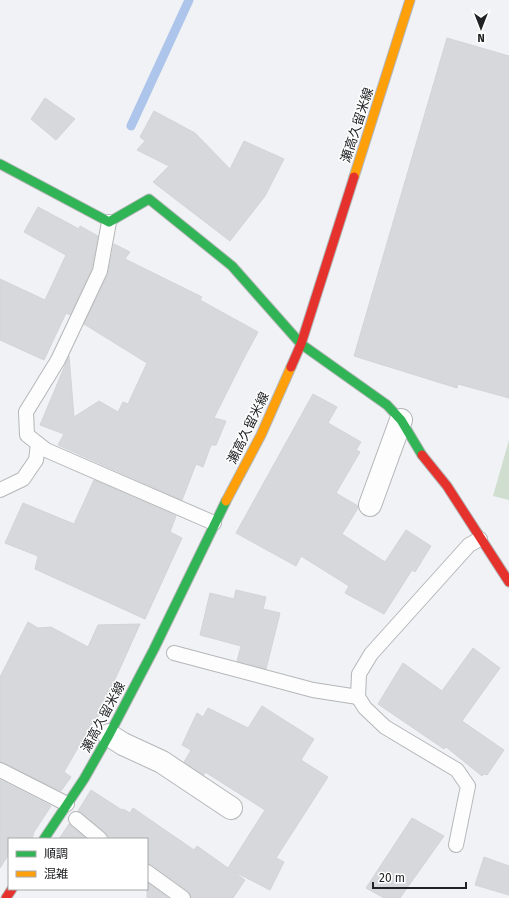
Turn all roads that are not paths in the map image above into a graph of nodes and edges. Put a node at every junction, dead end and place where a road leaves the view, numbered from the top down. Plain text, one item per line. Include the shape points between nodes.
1 (410, 0) edge
2 (0, 164) edge
3 (109, 222) junction
4 (301, 344) junction
5 (401, 420) junction
6 (38, 444) junction
7 (0, 490) edge
8 (370, 505) dead end
9 (214, 523) junction
10 (480, 539) junction
11 (509, 582) edge
12 (174, 653) dead end
13 (358, 696) junction
14 (109, 735) junction
15 (0, 770) edge
16 (67, 804) junction
17 (231, 808) dead end
18 (76, 819) dead end
19 (45, 838) edge
20 (99, 838) edge
21 (456, 845) dead end
22 (148, 873) edge
23 (183, 898) edge

1 - 4 main road, 瀬高久留米線
2 - 3 main road
3 - 4 main road via 149,199 232,266
3 - 6 lane via 100,271 58,360 26,412 27,436
4 - 5 main road via 387,405
4 - 9 main road, 瀬高久留米線 via 261,436
5 - 8 street
5 - 10 main road via 419,451 447,486
6 - 7 lane via 36,460 23,479
6 - 9 lane via 46,450
9 - 14 main road, 瀬高久留米線 via 154,649
10 - 11 main road
10 - 13 lane via 469,545 371,654 359,674
12 - 13 lane via 313,690
13 - 21 lane via 364,708 385,727 457,770 468,786
14 - 16 main road, 瀬高久留米線
14 - 17 street via 162,762
15 - 16 lane
16 - 19 main road, 瀬高久留米線
18 - 20 lane
22 - 23 lane

